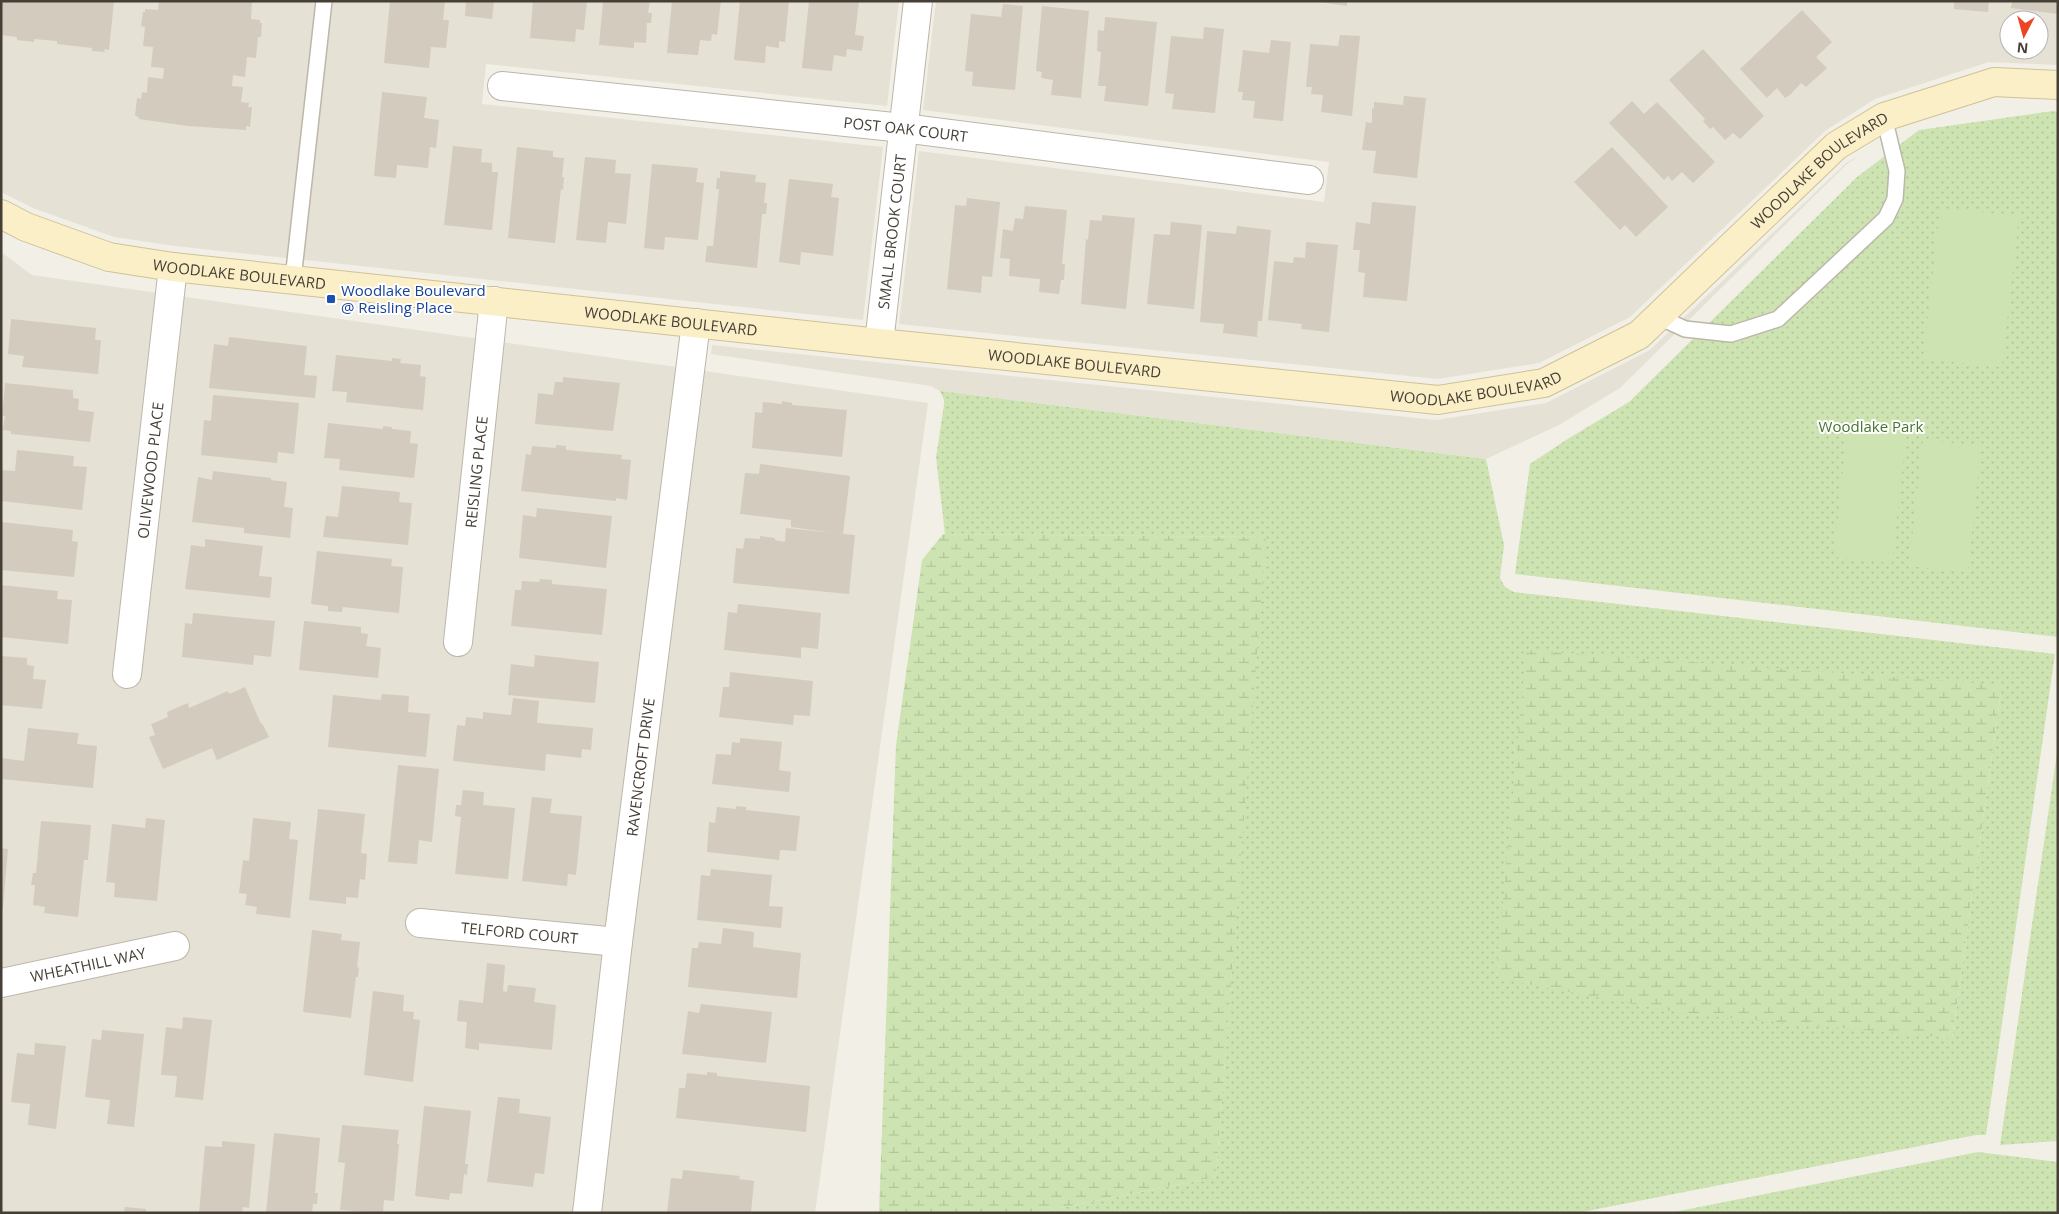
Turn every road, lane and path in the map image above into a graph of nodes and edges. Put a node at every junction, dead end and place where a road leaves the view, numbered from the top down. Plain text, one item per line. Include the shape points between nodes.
1 (324, 1) edge
2 (918, 1) edge
3 (2058, 85) edge
4 (502, 86) dead end
5 (1884, 117) junction
6 (903, 128) junction
7 (1309, 180) dead end
8 (1, 214) edge
9 (173, 267) junction
10 (293, 279) junction
11 (494, 301) junction
12 (1659, 317) junction
13 (696, 323) junction
14 (879, 343) junction
15 (458, 642) dead end
16 (127, 674) dead end
17 (420, 923) dead end
18 (618, 942) junction
19 (175, 946) dead end
20 (1, 983) edge
21 (587, 1213) edge

1 - 10 lane
2 - 6 street, SMALL BROOK COURT
3 - 5 street, WOODLAKE BOULEVARD via 1994,82
4 - 6 street, POST OAK COURT
5 - 12 street, WOODLAKE BOULEVARD via 1836,146
5 - 12 lane via 1897,171 1895,199 1886,218 1778,319 1731,334 1685,329
6 - 7 street, POST OAK COURT
6 - 14 street, SMALL BROOK COURT
8 - 9 street, WOODLAKE BOULEVARD via 26,227 109,257
9 - 10 street, WOODLAKE BOULEVARD
9 - 16 street, OLIVEWOOD PLACE
10 - 11 street, WOODLAKE BOULEVARD
11 - 13 street, WOODLAKE BOULEVARD
11 - 15 street, REISLING PLACE
12 - 14 street, WOODLAKE BOULEVARD via 1639,335 1544,383 1438,400
13 - 14 street, WOODLAKE BOULEVARD
13 - 18 street, RAVENCROFT DRIVE
17 - 18 street, TELFORD COURT
18 - 21 street, RAVENCROFT DRIVE
19 - 20 street, WHEATHILL WAY

